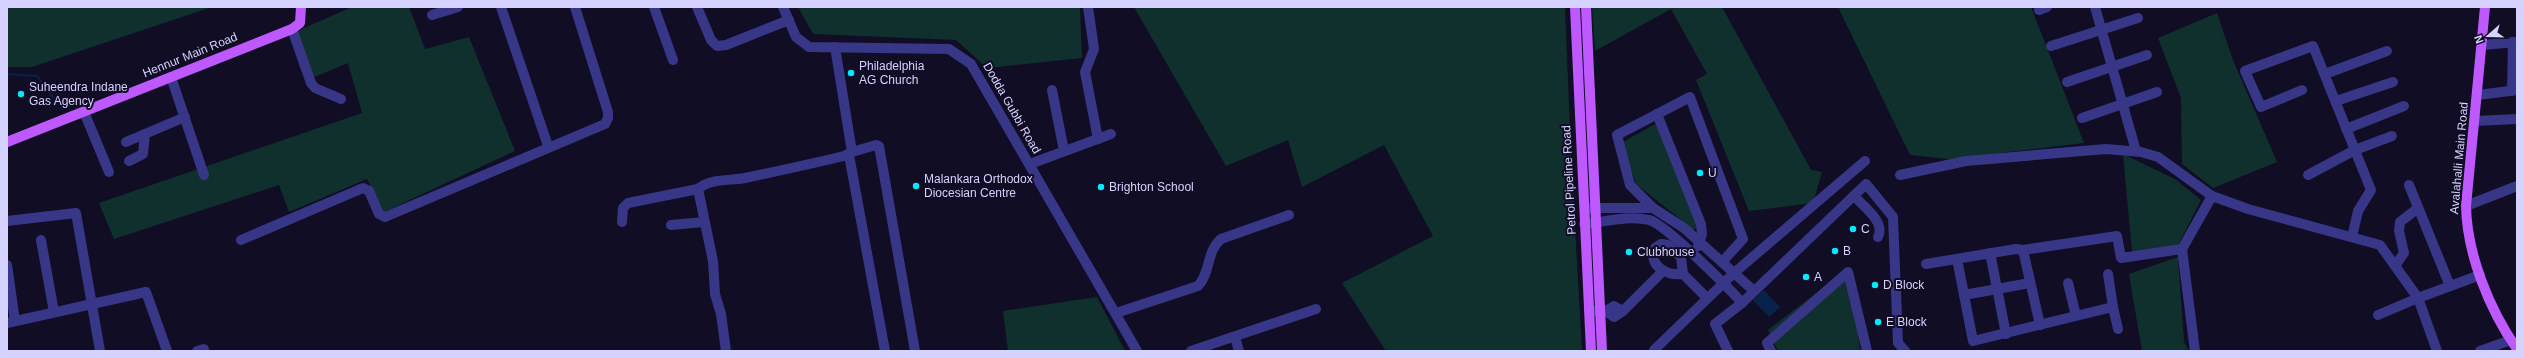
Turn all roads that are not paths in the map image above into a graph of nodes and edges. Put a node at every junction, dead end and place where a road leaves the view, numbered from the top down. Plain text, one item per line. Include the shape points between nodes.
1 (301, 7) edge
2 (458, 7) edge
3 (500, 7) edge
4 (575, 7) edge
5 (654, 7) edge
6 (696, 7) edge
7 (783, 7) edge
8 (1088, 7) edge
9 (1575, 7) edge
10 (1586, 7) edge
11 (2095, 7) edge
12 (2485, 7) edge
13 (432, 15) dead end
14 (2138, 18) dead end
15 (789, 20) junction
16 (292, 29) junction
17 (2102, 30) junction
18 (2515, 42) edge
19 (2482, 45) junction
20 (2052, 46) dead end
21 (835, 47) junction
22 (2387, 51) dead end
23 (2147, 55) dead end
24 (673, 60) dead end
25 (2112, 68) junction
26 (2325, 74) junction
27 (172, 77) junction
28 (2067, 82) dead end
29 (2393, 82) dead end
30 (1052, 90) dead end
31 (2302, 90) dead end
32 (2514, 90) edge
33 (2157, 92) dead end
34 (2478, 95) junction
35 (341, 99) dead end
36 (2336, 101) junction
37 (2122, 104) junction
38 (2404, 106) dead end
39 (84, 112) junction
40 (1657, 114) junction
41 (185, 117) junction
42 (2082, 118) dead end
43 (2517, 119) edge
44 (2475, 121) junction
45 (2346, 129) junction
46 (145, 134) junction
47 (1110, 134) dead end
48 (2392, 136) dead end
49 (1098, 139) junction
50 (7, 142) edge
51 (126, 142) dead end
52 (548, 146) junction
53 (2355, 150) junction
54 (1064, 151) junction
55 (2136, 152) junction
56 (851, 154) junction
57 (129, 161) dead end
58 (1865, 161) dead end
59 (1030, 164) junction
60 (109, 172) dead end
61 (204, 175) dead end
62 (1900, 175) dead end
63 (2308, 175) dead end
64 (2409, 185) dead end
65 (2517, 186) edge
66 (698, 190) junction
67 (1854, 196) junction
68 (2212, 196) junction
69 (2466, 206) junction
70 (1594, 207) junction
71 (1653, 208) junction
72 (2418, 208) junction
73 (1584, 209) junction
74 (1289, 215) dead end
75 (7, 221) edge
76 (622, 222) dead end
77 (704, 222) junction
78 (1595, 223) junction
79 (1584, 224) junction
80 (671, 225) dead end
81 (1878, 237) dead end
82 (2352, 237) junction
83 (41, 240) dead end
84 (241, 240) dead end
85 (1700, 243) junction
86 (2182, 249) junction
87 (2023, 250) junction
88 (1990, 253) junction
89 (1692, 254) junction
90 (1956, 259) junction
91 (1722, 262) junction
92 (1926, 264) dead end
93 (7, 265) edge
94 (2395, 266) junction
95 (1663, 271) junction
96 (1734, 273) junction
97 (1683, 274) junction
98 (2108, 274) dead end
99 (2480, 275) junction
100 (1724, 282) junction
101 (2068, 283) dead end
102 (2030, 284) junction
103 (2450, 286) junction
104 (1997, 289) junction
105 (1754, 291) junction
106 (1964, 295) junction
107 (1707, 298) junction
108 (2418, 298) junction
109 (1742, 303) junction
110 (91, 304) junction
111 (2113, 307) junction
112 (1316, 308) dead end
113 (1589, 311) junction
114 (1603, 311) junction
115 (54, 312) junction
116 (1116, 313) junction
117 (2378, 315) dead end
118 (2076, 316) junction
119 (11, 322) edge
120 (2040, 325) junction
121 (2118, 329) dead end
122 (2006, 334) junction
123 (1235, 337) junction
124 (2511, 340) junction
125 (2517, 349) edge
126 (1654, 350) edge
127 (100, 351) edge
128 (167, 351) edge
129 (726, 351) edge
130 (886, 351) edge
131 (914, 351) edge
132 (1137, 351) edge
133 (1192, 351) edge
134 (1239, 351) edge
135 (1591, 351) edge
136 (1602, 351) edge
137 (1728, 351) edge
138 (1771, 351) edge
139 (1867, 351) edge
140 (1905, 351) edge
141 (2195, 351) edge
142 (2438, 351) edge
143 (2480, 351) edge

1 - 16 main road via 300,23
2 - 13 street
3 - 52 street
4 - 52 street via 608,118 605,124
5 - 24 street
6 - 15 street via 711,40 717,46 726,45
7 - 15 street, Dodda Gubbi Road
8 - 49 street via 1094,49 1085,72
9 - 73 main road, Petrol Pipeline Road
10 - 70 main road, Petrol Pipeline Road
11 - 17 street
12 - 19 main road, Avalahalli Main Road
14 - 17 street
15 - 21 street, Dodda Gubbi Road via 796,37 809,47
16 - 27 main road, Hennur Main Road
16 - 35 street via 311,84
17 - 20 street
17 - 25 street
18 - 19 street
18 - 32 street
19 - 34 main road, Avalahalli Main Road
21 - 56 street
21 - 59 street, Dodda Gubbi Road via 949,49 971,64
22 - 26 street
23 - 25 street
25 - 28 street
25 - 37 street
26 - 31 street via 2314,46 2245,71 2261,107
26 - 36 street
27 - 39 main road, Hennur Main Road
27 - 41 street
29 - 36 street
30 - 54 street
32 - 34 street
33 - 37 street
34 - 44 main road, Avalahalli Main Road
36 - 45 street
37 - 42 street
37 - 55 street
38 - 45 street
39 - 50 main road, Hennur Main Road
39 - 60 street
40 - 71 street via 1617,135 1630,185
40 - 85 street via 1701,224
40 - 91 street via 1690,97 1743,239
41 - 46 street
41 - 61 street
43 - 44 street
44 - 69 main road, Avalahalli Main Road
45 - 53 street
46 - 51 street
46 - 57 street via 143,154
47 - 49 street
48 - 53 street
49 - 54 street
52 - 84 street via 385,217 379,214 369,191 363,188
53 - 63 street
53 - 82 street via 2371,190 2358,212
54 - 59 street
55 - 62 street via 2106,149 1966,161
55 - 68 street via 2158,158
56 - 66 street via 746,178 722,180 706,184
56 - 130 street
56 - 131 street via 876,145 880,146
58 - 96 street
59 - 116 street, Dodda Gubbi Road
64 - 72 street
65 - 69 street
66 - 76 street via 628,203 623,208
66 - 77 street
67 - 81 street via 1879,224
67 - 105 street
67 - 140 street via 1866,184 1893,217 1898,343
68 - 82 street via 2248,209
68 - 86 street
69 - 99 main road, Avalahalli Main Road via 2469,239
70 - 71 street
70 - 73 street
70 - 78 main road, Petrol Pipeline Road
71 - 85 street via 1684,228
72 - 94 street via 2400,222 2399,231 2404,253
72 - 103 street
73 - 79 main road, Petrol Pipeline Road
74 - 116 street via 1221,239 1214,245 1203,280 1198,286
75 - 110 street via 76,213
77 - 80 street
77 - 129 street via 713,261 715,294 721,314
78 - 79 street
78 - 89 street via 1635,218 1652,220
78 - 114 main road, Petrol Pipeline Road
79 - 113 main road, Petrol Pipeline Road
82 - 94 street via 2380,245
83 - 115 street
85 - 89 street
85 - 91 street
86 - 87 street via 2121,258 2117,236
86 - 141 street
87 - 88 street
87 - 102 street
88 - 90 street
88 - 104 street
89 - 100 street
90 - 92 street
90 - 106 street
91 - 96 street
93 - 119 street
94 - 108 street
95 - 97 street via 1672,275
95 - 97 street via 1653,256 1655,248 1661,244 1668,246 1681,257
95 - 114 street via 1624,311 1614,306
96 - 100 street
96 - 105 street
97 - 107 street
98 - 111 street
99 - 103 street
99 - 124 main road, Avalahalli Main Road
100 - 107 street
100 - 109 street
101 - 118 street
102 - 104 street
102 - 120 street
103 - 108 street
104 - 106 street
104 - 122 street
105 - 109 street
106 - 122 street via 1974,341
107 - 126 street
108 - 117 street
108 - 142 street
109 - 137 street via 1715,324
110 - 115 street
110 - 127 street
110 - 128 street via 146,292
111 - 118 street
111 - 121 street
112 - 123 street
113 - 114 street
113 - 135 main road, Petrol Pipeline Road
114 - 136 main road, Petrol Pipeline Road
115 - 119 street
116 - 132 street, Dodda Gubbi Road
118 - 120 street
120 - 122 street
123 - 133 street
123 - 134 street
124 - 125 main road, Avalahalli Main Road
124 - 143 street
138 - 139 street via 1767,343 1848,272

